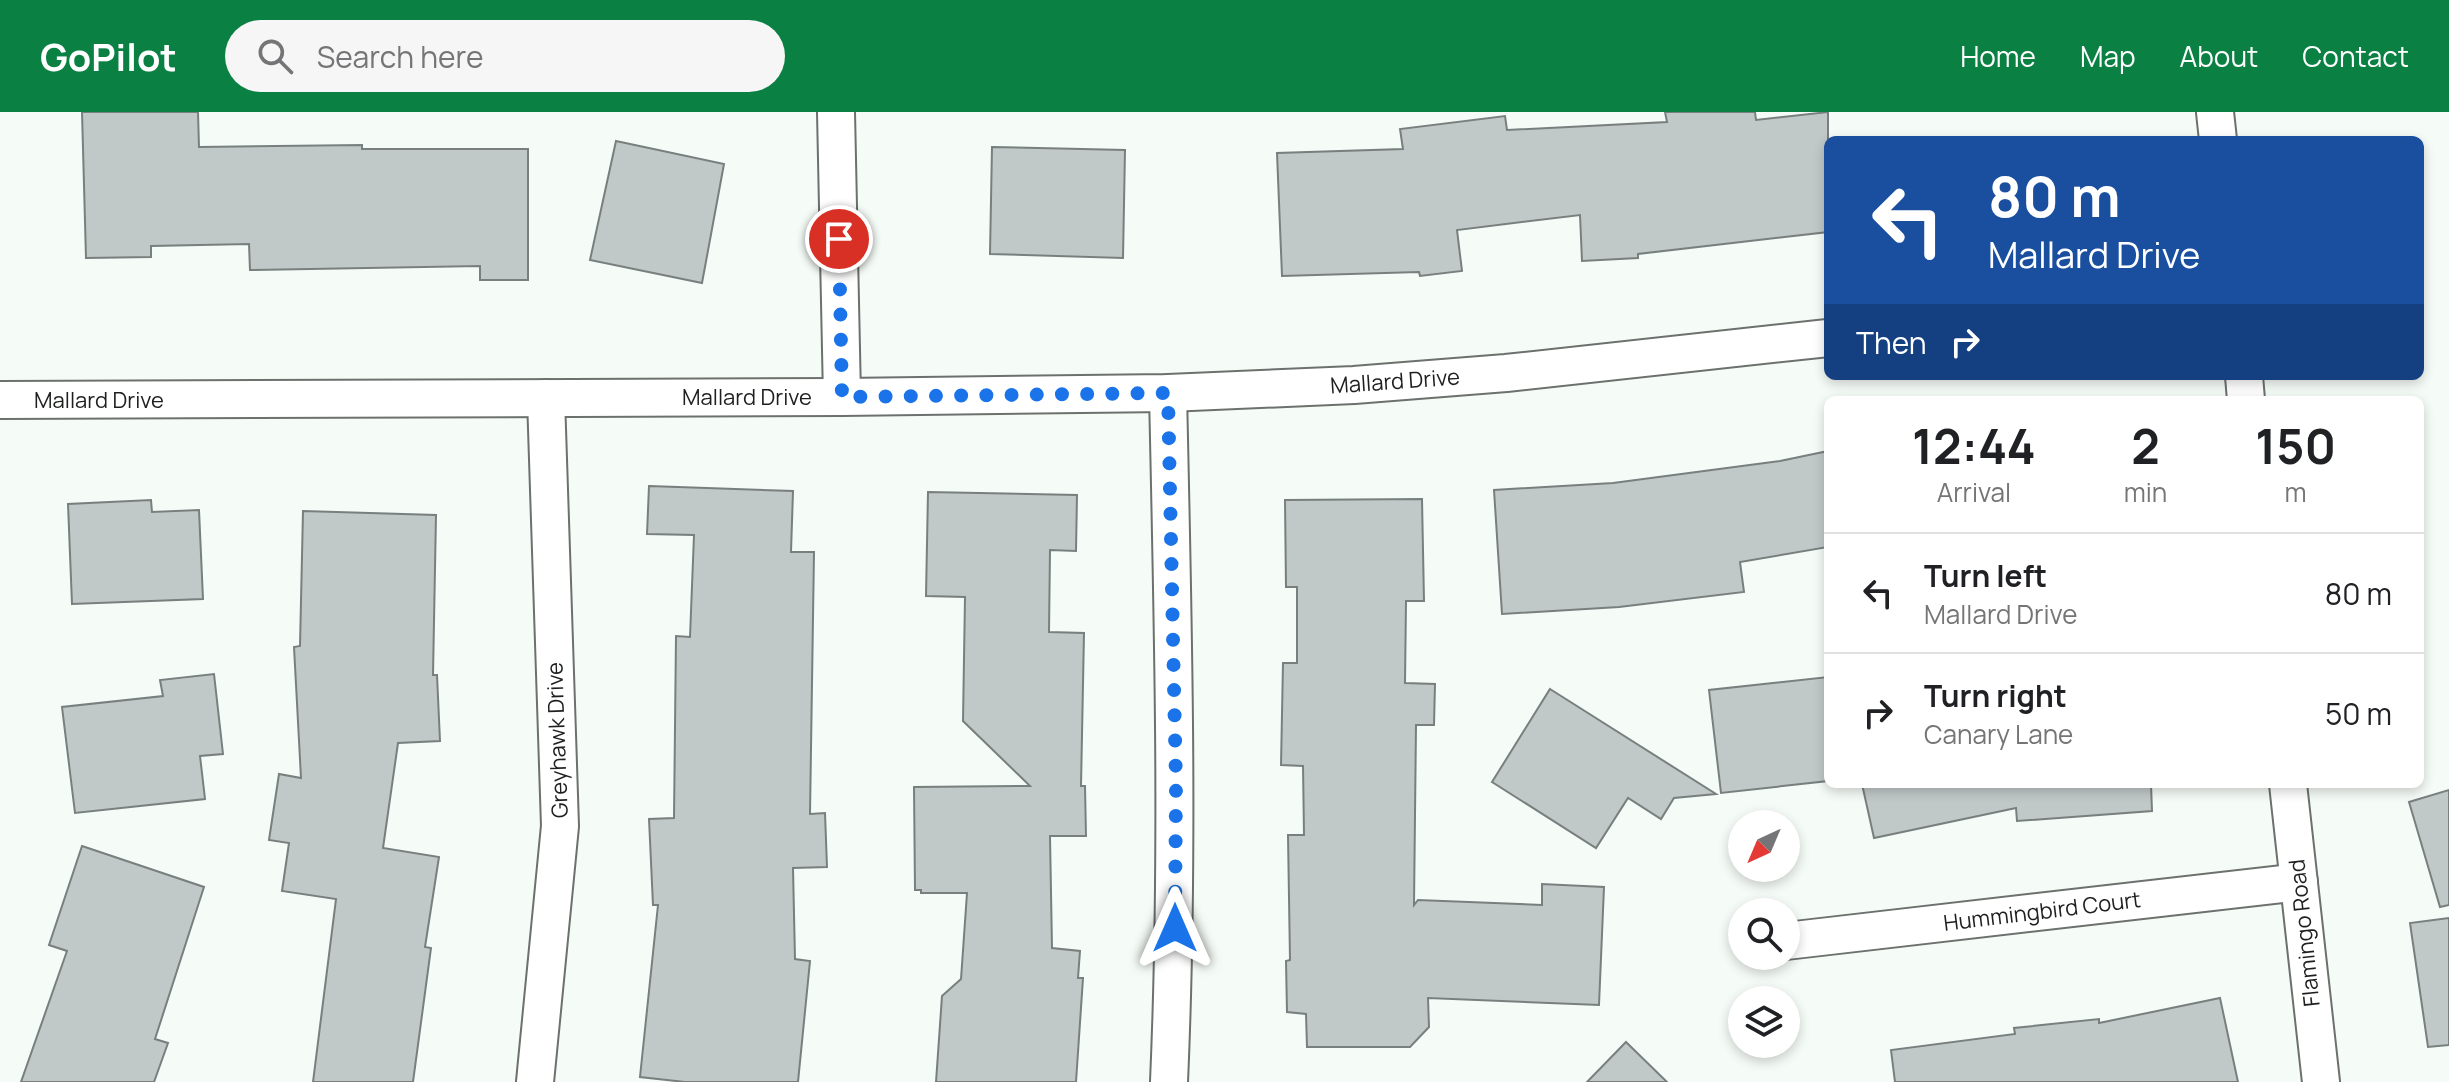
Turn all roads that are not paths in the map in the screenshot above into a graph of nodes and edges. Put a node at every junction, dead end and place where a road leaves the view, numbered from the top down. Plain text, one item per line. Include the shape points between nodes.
1 (836, 112) edge
2 (2215, 112) edge
3 (2218, 136) edge
4 (1824, 338) edge
5 (1168, 393) junction
6 (842, 397) junction
7 (546, 398) junction
8 (0, 400) edge
9 (2288, 788) edge
10 (2299, 882) junction
11 (1800, 939) edge
12 (535, 1082) edge
13 (1169, 1082) edge
14 (2321, 1082) edge

1 - 6 street
2 - 3 street
4 - 5 street, Mallard Drive via 1506,373
5 - 6 street, Mallard Drive
5 - 13 street via 1176,784
6 - 7 street, Mallard Drive
7 - 8 street, Mallard Drive
7 - 12 street, Greyhawk Drive via 560,826
9 - 10 street, Flamingo Road
10 - 11 street, Hummingbird Court
10 - 14 street, Flamingo Road

